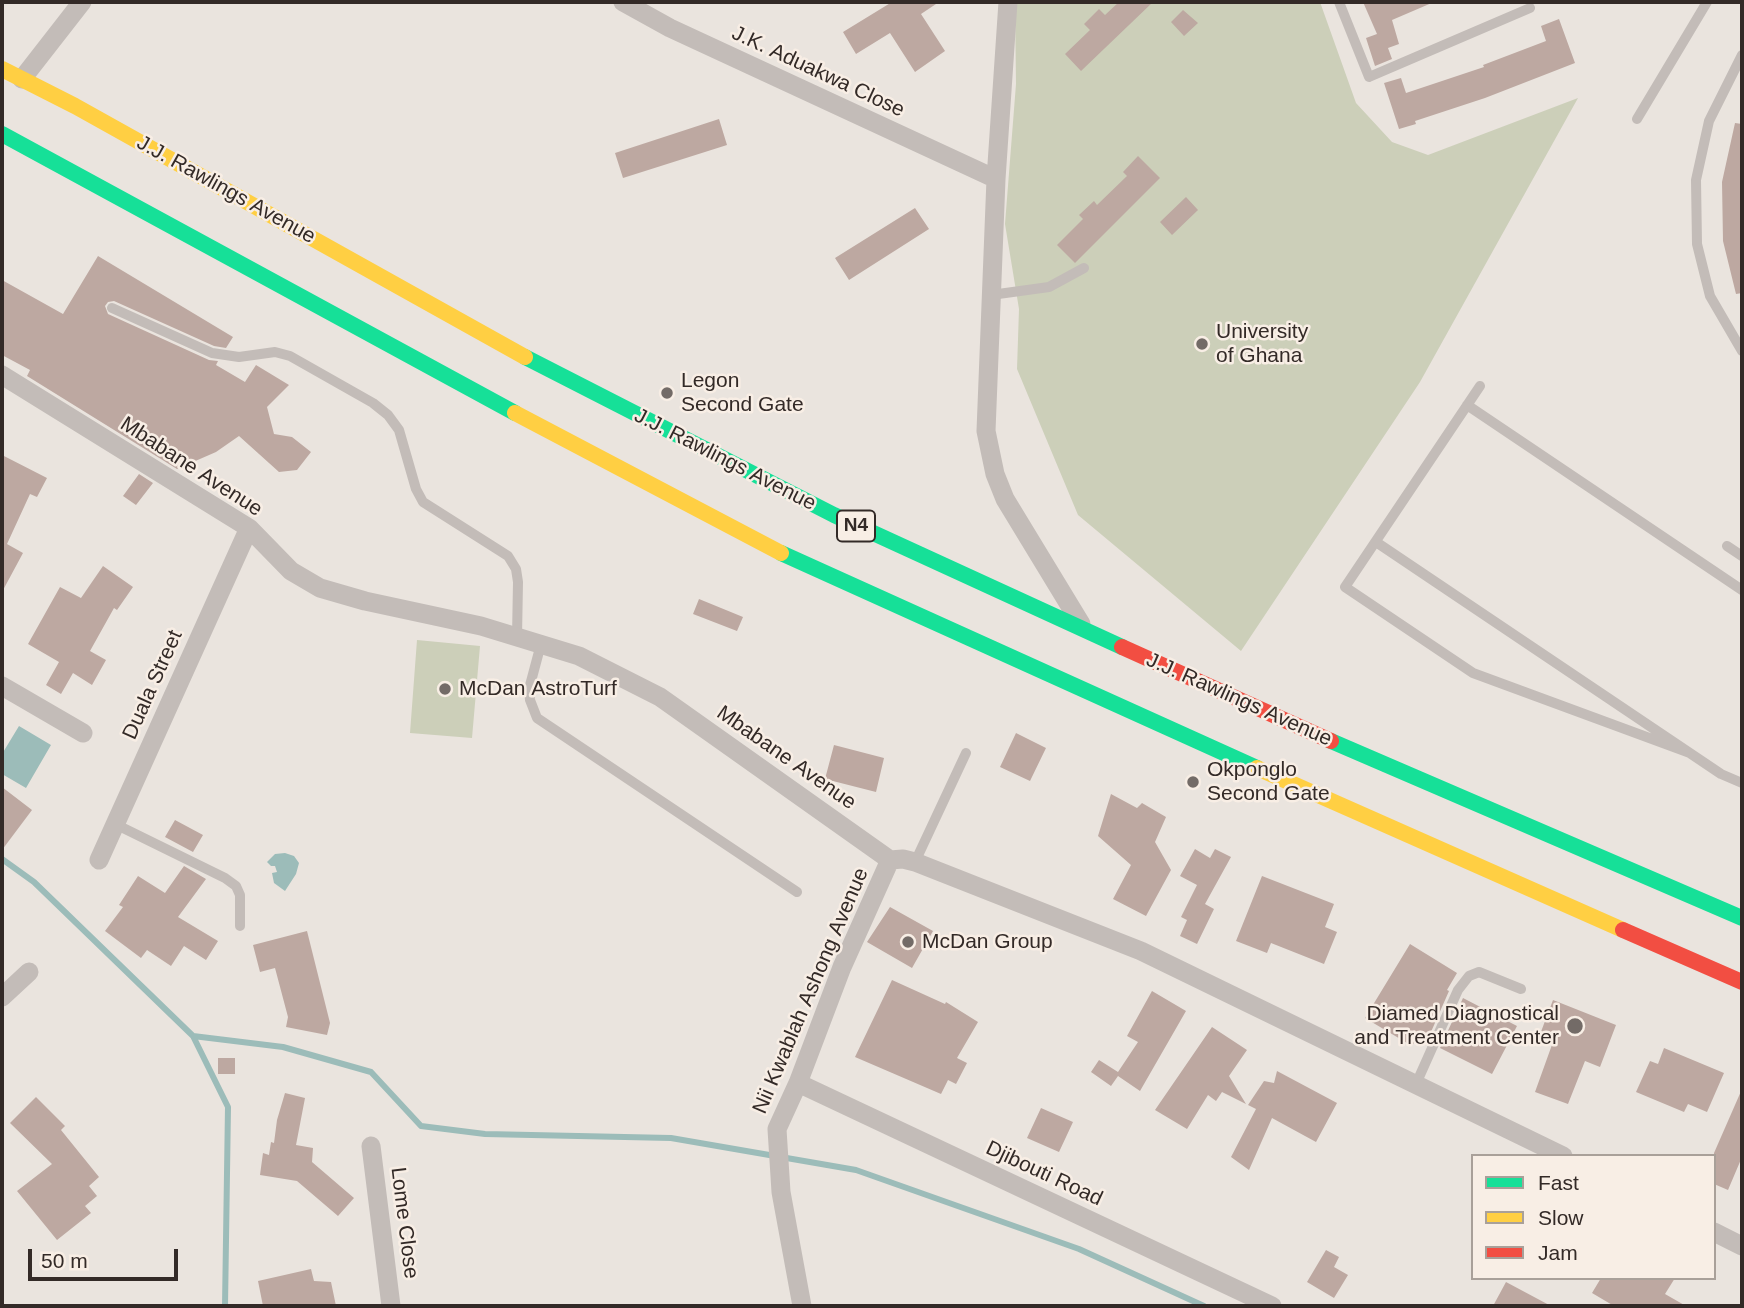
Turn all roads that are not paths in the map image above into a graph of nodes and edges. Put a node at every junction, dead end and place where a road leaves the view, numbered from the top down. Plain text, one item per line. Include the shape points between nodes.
1 (82, 2) edge
2 (624, 2) edge
3 (1008, 2) edge
4 (1339, 2) edge
5 (1707, 2) edge
6 (1530, 8) dead end
7 (1742, 55) edge
8 (2, 69) edge
9 (22, 79) junction
10 (1637, 120) dead end
11 (2, 134) edge
12 (996, 179) junction
13 (1084, 268) dead end
14 (992, 295) junction
15 (112, 308) dead end
16 (1742, 351) edge
17 (2, 375) edge
18 (1480, 386) dead end
19 (1467, 405) junction
20 (249, 528) junction
21 (1376, 542) junction
22 (1727, 546) dead end
23 (1742, 556) edge
24 (1742, 590) edge
25 (1086, 631) junction
26 (517, 637) junction
27 (541, 643) junction
28 (2, 686) edge
29 (83, 733) dead end
30 (1689, 752) junction
31 (966, 753) dead end
32 (1742, 783) edge
33 (115, 824) junction
34 (99, 860) dead end
35 (890, 860) junction
36 (915, 862) junction
37 (796, 892) dead end
38 (1742, 918) edge
39 (240, 926) dead end
40 (29, 972) dead end
41 (1742, 982) edge
42 (1521, 989) dead end
43 (2, 997) edge
44 (798, 1083) junction
45 (1416, 1084) junction
46 (371, 1146) dead end
47 (1559, 1154) edge
48 (1716, 1233) edge
49 (1742, 1246) edge
50 (391, 1306) edge
51 (802, 1306) edge
52 (1272, 1306) edge

1 - 9 street
2 - 12 street, J.K. Aduakwa Close via 682,34
3 - 12 street
4 - 6 lane via 1369,77
5 - 10 lane
7 - 16 lane via 1709,121 1696,180 1697,244 1710,296
8 - 9 highway, J.J. Rawlings Avenue / N4
9 - 25 highway, J.J. Rawlings Avenue / N4 via 542,366 834,515
11 - 41 highway via 593,456 789,557
12 - 14 street
13 - 14 lane via 1049,288
14 - 25 street via 986,431 995,474 1005,499
15 - 26 lane via 212,353 290,356 388,415 399,430 423,502 508,556 516,569
17 - 20 street, Mbabane Avenue
18 - 19 lane
19 - 21 lane
19 - 24 lane
20 - 26 street, Mbabane Avenue via 291,572 320,588
20 - 33 street, Duala Street
21 - 30 lane
21 - 30 lane via 1345,587 1366,602 1473,673
22 - 23 lane
25 - 38 highway, J.J. Rawlings Avenue / N4
26 - 27 street, Mbabane Avenue
27 - 35 street, Mbabane Avenue via 579,656 660,697
27 - 37 lane via 529,690 537,718
28 - 29 street
30 - 32 lane
31 - 36 lane
33 - 34 street, Duala Street
33 - 39 lane via 236,886
35 - 36 street
35 - 44 street, Nii Kwablah Ashong Avenue via 842,967
36 - 45 street via 1141,951
40 - 43 street
42 - 45 lane via 1479,972 1469,976 1458,990
44 - 51 street, Nii Kwablah Ashong Avenue via 777,1129 781,1192
44 - 52 street, Djibouti Road
45 - 47 street
46 - 50 street, Lome Close
48 - 49 street

